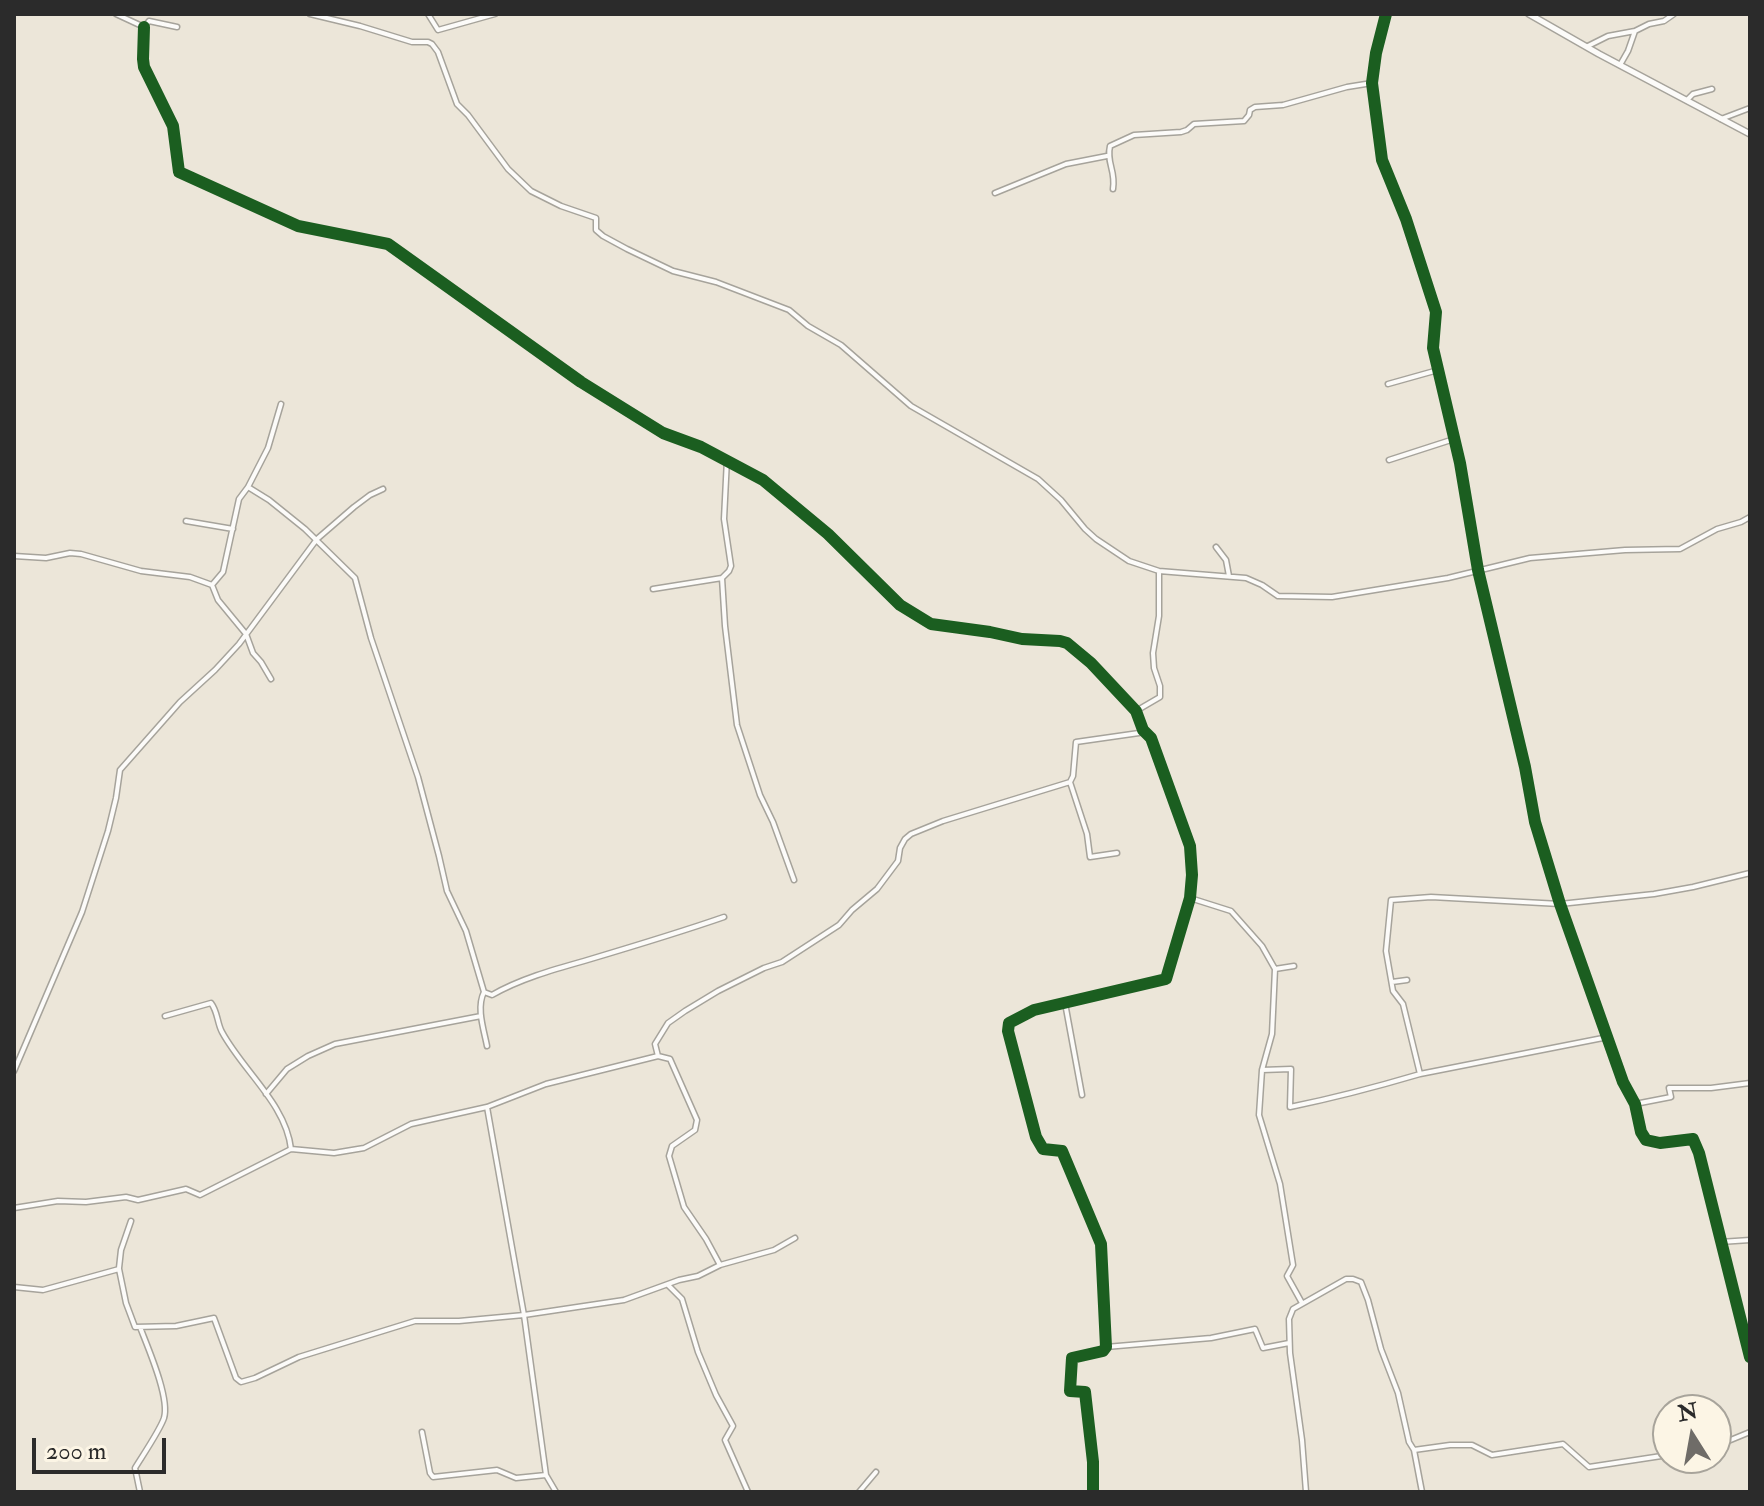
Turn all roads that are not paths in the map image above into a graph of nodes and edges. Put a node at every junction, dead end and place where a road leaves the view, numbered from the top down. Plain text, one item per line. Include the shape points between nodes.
1 (116, 14) edge
2 (310, 14) edge
3 (428, 14) edge
4 (495, 14) edge
5 (1386, 14) edge
6 (1529, 14) edge
7 (1674, 14) edge
8 (144, 27) junction
9 (177, 27) dead end
10 (1635, 31) junction
11 (1587, 47) junction
12 (1620, 65) junction
13 (1372, 83) junction
14 (1712, 89) dead end
15 (1687, 100) junction
16 (1750, 108) edge
17 (1721, 119) junction
18 (1750, 134) edge
19 (1107, 156) junction
20 (1113, 189) dead end
21 (995, 193) dead end
22 (1438, 370) junction
23 (1388, 384) dead end
24 (281, 404) dead end
25 (1454, 439) junction
26 (727, 459) junction
27 (1389, 460) dead end
28 (248, 487) junction
29 (383, 489) dead end
30 (1750, 517) edge
31 (186, 521) dead end
32 (233, 529) junction
33 (317, 539) junction
34 (1216, 547) dead end
35 (14, 556) edge
36 (1478, 570) junction
37 (1159, 571) junction
38 (1229, 576) junction
39 (722, 578) junction
40 (212, 585) junction
41 (653, 589) dead end
42 (246, 634) junction
43 (271, 679) dead end
44 (1136, 711) junction
45 (1143, 730) junction
46 (1070, 782) junction
47 (1117, 853) dead end
48 (1750, 873) edge
49 (794, 880) dead end
50 (1190, 898) junction
51 (1560, 904) junction
52 (724, 917) dead end
53 (1294, 966) dead end
54 (1275, 969) junction
55 (1407, 980) dead end
56 (1392, 982) junction
57 (484, 992) junction
58 (1065, 1003) junction
59 (165, 1016) dead end
60 (481, 1016) junction
61 (1608, 1037) junction
62 (487, 1046) dead end
63 (658, 1056) junction
64 (1262, 1070) junction
65 (14, 1071) edge
66 (1420, 1074) junction
67 (1750, 1083) edge
68 (266, 1094) junction
69 (1082, 1095) dead end
70 (1635, 1104) junction
71 (487, 1107) junction
72 (291, 1149) junction
73 (14, 1208) edge
74 (131, 1221) dead end
75 (795, 1238) dead end
76 (1750, 1240) edge
77 (1720, 1242) junction
78 (720, 1265) junction
79 (119, 1269) junction
80 (668, 1285) junction
81 (14, 1287) edge
82 (1303, 1304) junction
83 (524, 1315) junction
84 (140, 1327) junction
85 (1290, 1342) junction
86 (1106, 1347) junction
87 (1750, 1357) edge
88 (422, 1432) dead end
89 (1414, 1450) junction
90 (1652, 1457) edge
91 (876, 1472) dead end
92 (546, 1475) junction
93 (140, 1492) edge
94 (556, 1492) edge
95 (748, 1492) edge
96 (859, 1492) edge
97 (1093, 1492) edge
98 (1306, 1492) edge
99 (1422, 1492) edge

1 - 8 street
2 - 37 street via 432,44 457,104 531,191 596,218 596,230 603,236 673,271 789,310 841,345 911,406 1038,479 1096,539 1129,561
3 - 4 street via 438,30
5 - 13 street
6 - 11 street
7 - 10 street
8 - 9 street via 149,21
8 - 26 street via 144,67 173,126 179,172 298,226 388,244 581,382 663,433
10 - 11 street
10 - 12 street
11 - 12 street
12 - 15 street
13 - 19 street via 1255,107 1244,121 1134,135 1110,146
13 - 22 street via 1382,160 1436,312 1433,348
14 - 15 street
15 - 17 street
16 - 17 street
17 - 18 street
19 - 20 street via 1115,177
19 - 21 street via 1066,164
22 - 23 street
22 - 25 street
24 - 28 street via 268,448
25 - 27 street
25 - 36 street
26 - 39 street via 724,519 731,566
26 - 44 street via 763,480 828,534 900,605 931,624 1067,643
28 - 32 street via 239,499
28 - 33 street
29 - 33 street
30 - 36 street via 1680,549 1530,558
31 - 32 street
32 - 40 street via 223,572
33 - 42 street
33 - 57 street via 355,578 418,777 447,891 466,931
34 - 38 street
35 - 40 street via 81,554
36 - 38 street via 1332,597 1278,596 1246,578
36 - 51 street via 1535,822
37 - 38 street
37 - 44 street via 1153,653 1160,697
39 - 41 street
39 - 49 street via 737,725
40 - 42 street
42 - 43 street
42 - 65 street via 120,770 108,831 82,912
44 - 45 street
45 - 46 street via 1076,742
45 - 50 street via 1151,738 1190,846
46 - 47 street via 1090,857
46 - 63 street via 911,834 877,889 839,925 799,953 718,991 668,1023 655,1044
48 - 51 street via 1654,894
50 - 54 street via 1231,911
50 - 58 street via 1166,979
51 - 56 street via 1391,900 1386,951
51 - 61 street
52 - 57 street via 546,971 492,995
53 - 54 street
54 - 64 street via 1272,1034
55 - 56 street
56 - 66 street via 1403,1004
57 - 60 street
58 - 69 street
58 - 86 street via 1034,1010 1009,1023 1008,1031 1036,1137 1043,1149 1062,1151 1101,1244
59 - 68 street via 211,1003 220,1028
60 - 62 street
60 - 68 street via 335,1044 287,1069
61 - 66 street
61 - 70 street
63 - 71 street via 546,1084
63 - 78 street via 670,1059 697,1120 695,1130 672,1146 669,1156 684,1207
64 - 66 street via 1291,1069 1290,1107
64 - 82 street via 1259,1115 1280,1184 1293,1265 1287,1276
67 - 70 street via 1669,1088 1671,1097
68 - 72 street
70 - 77 street via 1646,1140 1693,1139
71 - 72 street via 411,1124 364,1148 334,1153
71 - 83 street
72 - 73 street via 200,1195 186,1189 138,1200 58,1201
74 - 79 street
75 - 78 street via 774,1250
76 - 77 street
77 - 87 street
78 - 80 street
79 - 81 street via 43,1290
79 - 84 street via 126,1303 135,1327
80 - 83 street via 624,1300
80 - 95 street via 682,1299 698,1352 733,1426 725,1440
82 - 85 street via 1289,1319
82 - 89 street via 1346,1279 1361,1282
83 - 84 street via 415,1321 299,1357 241,1382 214,1318
83 - 92 street
84 - 93 street via 165,1405 164,1418 135,1468
85 - 86 street via 1263,1348 1255,1329
85 - 98 street
86 - 97 street via 1072,1358 1070,1391 1085,1392
88 - 92 street via 433,1477 497,1470 516,1478
89 - 90 street via 1472,1445 1492,1455 1563,1444 1589,1467
89 - 99 street
91 - 96 street
92 - 94 street

